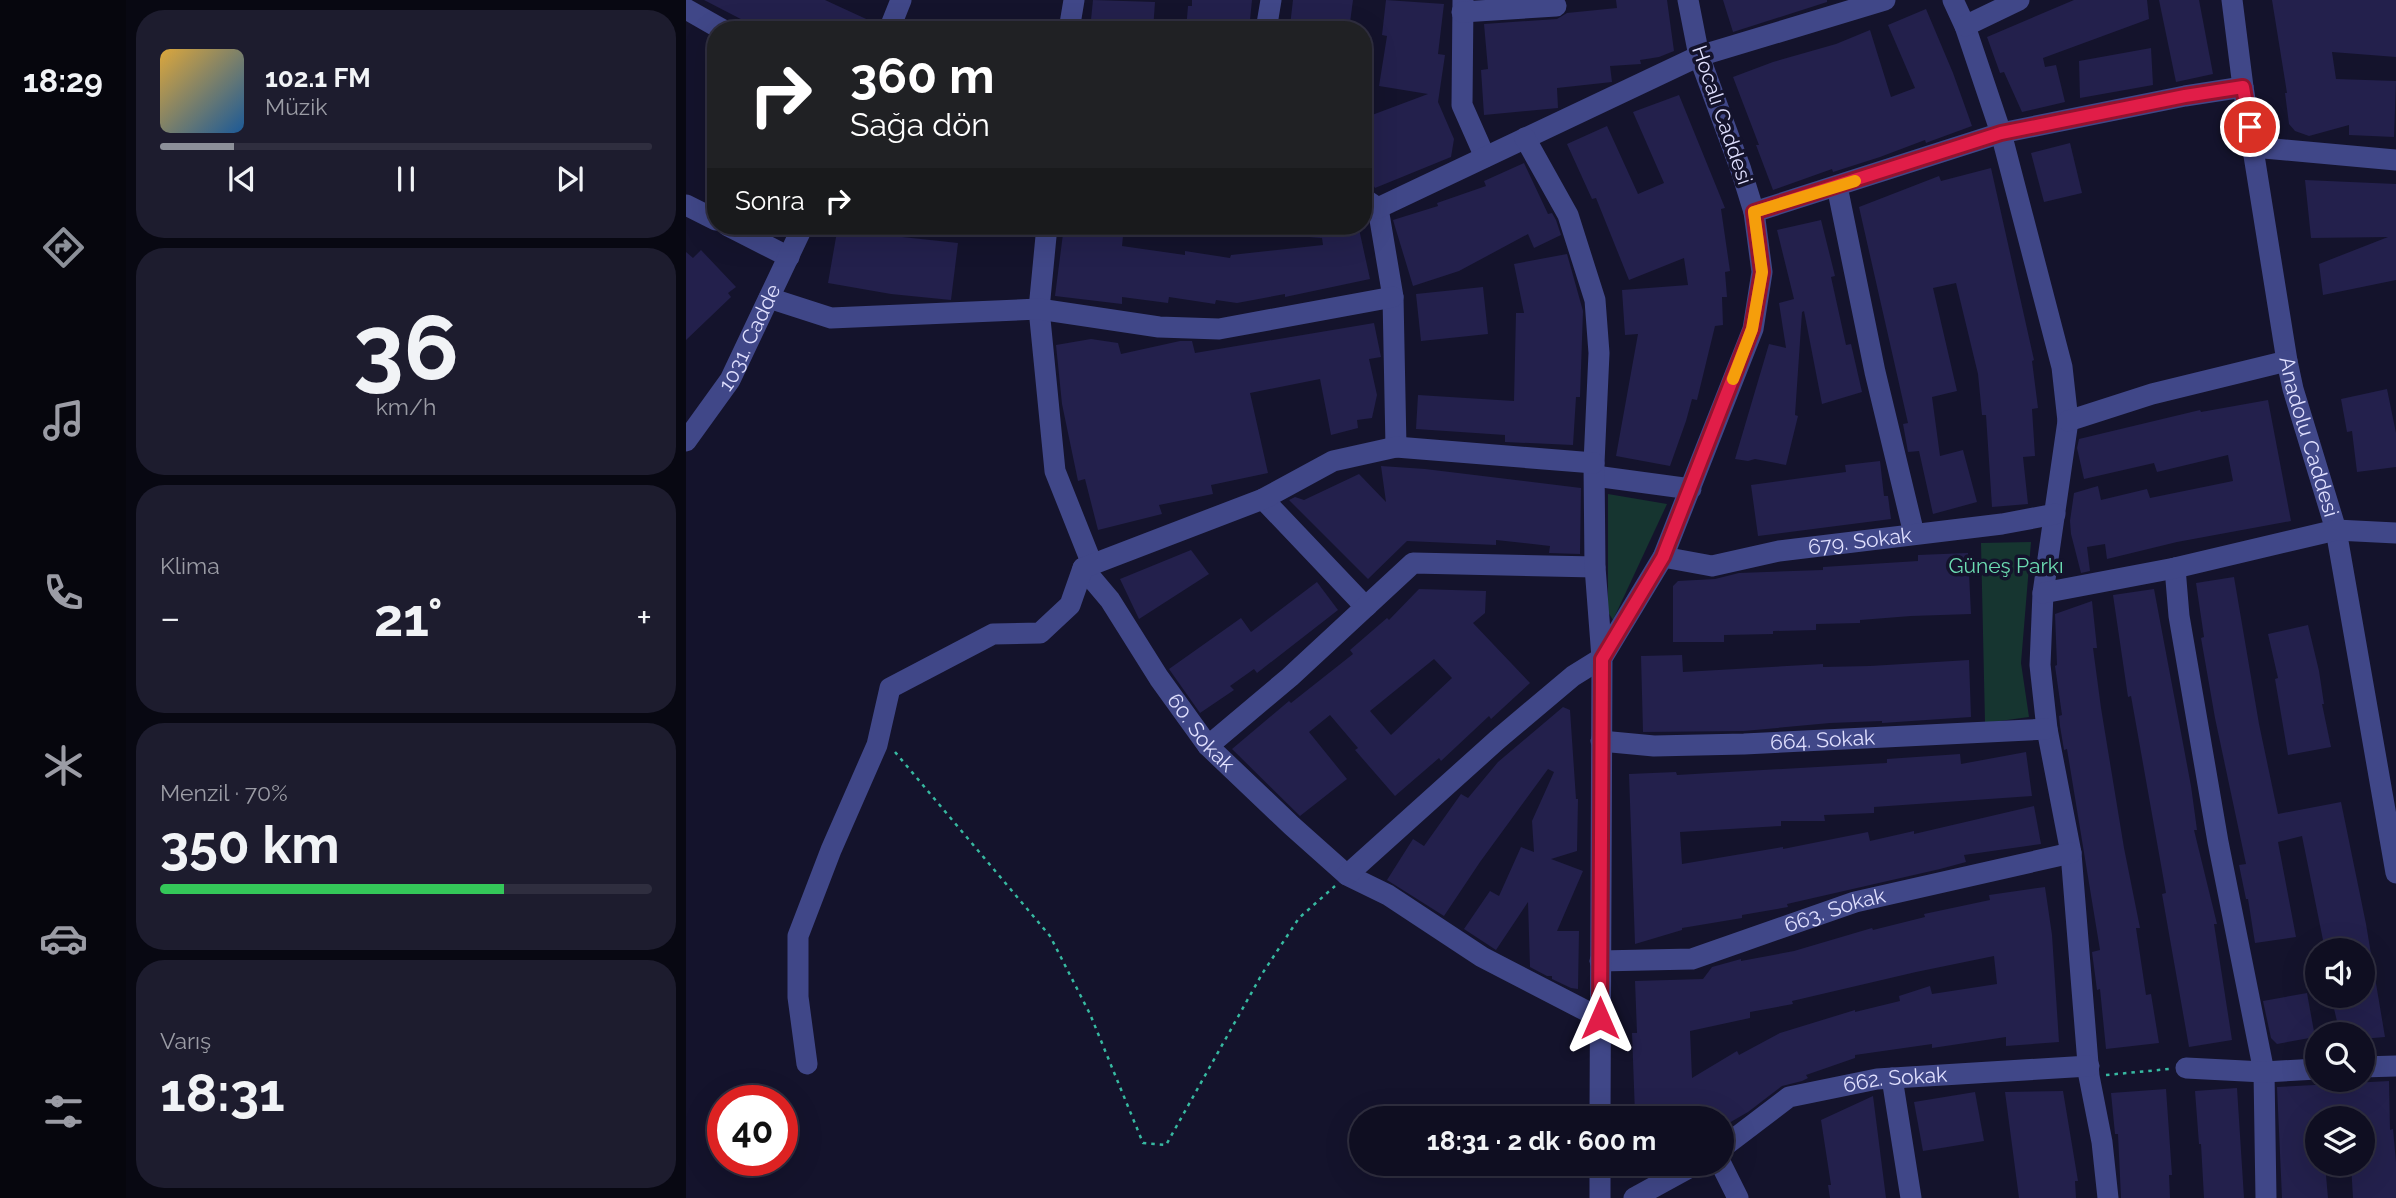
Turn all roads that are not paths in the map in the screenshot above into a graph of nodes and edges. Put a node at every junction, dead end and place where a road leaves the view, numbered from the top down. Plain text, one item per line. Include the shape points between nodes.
1 (901, 0) edge
2 (1074, 0) edge
3 (1271, 0) edge
4 (1688, 0) edge
5 (1885, 0) edge
6 (1953, 0) edge
7 (2020, 0) edge
8 (2232, 0) edge
9 (1463, 6) edge
10 (1556, 6) dead end
11 (686, 9) edge
12 (707, 21) edge
13 (893, 21) edge
14 (1070, 21) edge
15 (1268, 21) edge
16 (1965, 26) junction
17 (1699, 57) junction
18 (2243, 87) junction
19 (2001, 133) junction
20 (1525, 138) junction
21 (2253, 147) junction
22 (1485, 158) junction
23 (2396, 160) edge
24 (1837, 186) junction
25 (1372, 203) edge
26 (686, 205) edge
27 (1372, 207) edge
28 (1754, 212) junction
29 (707, 216) edge
30 (746, 235) edge
31 (799, 235) edge
32 (1046, 235) edge
33 (789, 257) junction
34 (1393, 297) junction
35 (769, 298) junction
36 (1039, 309) junction
37 (2287, 361) junction
38 (2068, 421) junction
39 (686, 441) edge
40 (1396, 447) junction
41 (1595, 470) junction
42 (1691, 489) junction
43 (1263, 499) junction
44 (2055, 514) junction
45 (2336, 530) junction
46 (2396, 533) edge
47 (1914, 534) junction
48 (1663, 557) junction
49 (1087, 566) junction
50 (1595, 567) junction
51 (2175, 568) junction
52 (2043, 593) junction
53 (1367, 606) junction
54 (1602, 659) junction
55 (2047, 729) junction
56 (1601, 741) junction
57 (1208, 746) junction
58 (2071, 853) junction
59 (2396, 873) edge
60 (1348, 875) junction
61 (1600, 961) junction
62 (1600, 1018) junction
63 (807, 1064) dead end
64 (2396, 1066) edge
65 (2375, 1067) edge
66 (2186, 1068) road end
67 (2305, 1070) edge
68 (2089, 1071) junction
69 (2264, 1072) junction
70 (1892, 1078) junction
71 (1600, 1106) edge
72 (1734, 1139) edge
73 (1600, 1176) edge
74 (1674, 1176) edge
75 (1727, 1176) edge
76 (1600, 1198) edge
77 (1634, 1198) edge
78 (1738, 1198) edge
79 (1911, 1198) edge
80 (2108, 1198) edge
81 (2266, 1198) edge

1 - 13 street
2 - 14 street
3 - 15 street
4 - 17 street, Hocalı Caddesi
5 - 17 street
6 - 16 street
7 - 16 street
8 - 18 street, Anadolu Caddesi
9 - 10 street
9 - 22 street via 1462,105
11 - 12 street
16 - 19 street
17 - 20 street
17 - 28 street, Hocalı Caddesi
18 - 19 street
18 - 21 street, Anadolu Caddesi
19 - 24 street
19 - 38 street via 2062,368
20 - 22 street
20 - 41 street via 1568,215 1595,300 1600,353
21 - 23 street
21 - 37 street, Anadolu Caddesi
22 - 25 street
24 - 28 street
24 - 47 street
26 - 29 street
27 - 34 street
28 - 42 street, Hocalı Caddesi via 1762,272 1752,329
30 - 33 street
31 - 33 street, 1031. Cadde
32 - 36 street, 60. Sokak
33 - 35 street, 1031. Cadde
34 - 36 street via 1219,329 1159,327
34 - 40 street
35 - 36 street via 831,318
35 - 39 street, 1031. Cadde via 730,380
36 - 49 street, 60. Sokak via 1055,471
37 - 38 street via 2152,394
37 - 45 street, Anadolu Caddesi
38 - 44 street
40 - 41 street
40 - 43 street via 1333,461
41 - 42 street
41 - 50 street
42 - 48 street, Hocalı Caddesi
43 - 49 street
43 - 53 street
44 - 47 street, 679. Sokak
44 - 52 street
45 - 46 street
45 - 51 street
45 - 59 street, Anadolu Caddesi
47 - 48 street, 679. Sokak via 1779,551 1712,566
48 - 54 street, Hocalı Caddesi
49 - 57 street, 60. Sokak
49 - 63 street via 1070,606 1040,633 993,634 890,688 877,745 798,936 798,997
50 - 53 street via 1413,563
50 - 54 street
51 - 52 street
51 - 69 street via 2218,842
52 - 55 street via 2040,665
53 - 57 street
54 - 56 street
54 - 60 street via 1573,676 1506,732
55 - 56 street, 664. Sokak via 1744,744 1654,746
55 - 58 street
56 - 61 street
57 - 60 street, 60. Sokak
58 - 61 street, 663. Sokak via 1855,902 1692,959
58 - 68 street
60 - 62 street, 60. Sokak via 1388,895 1482,957
61 - 62 street
62 - 71 street
64 - 65 street
66 - 69 street
67 - 69 street
68 - 70 street, 662. Sokak
68 - 80 street
69 - 81 street
70 - 72 street, 662. Sokak via 1789,1097
70 - 79 street
73 - 76 street
74 - 77 street
75 - 78 street

